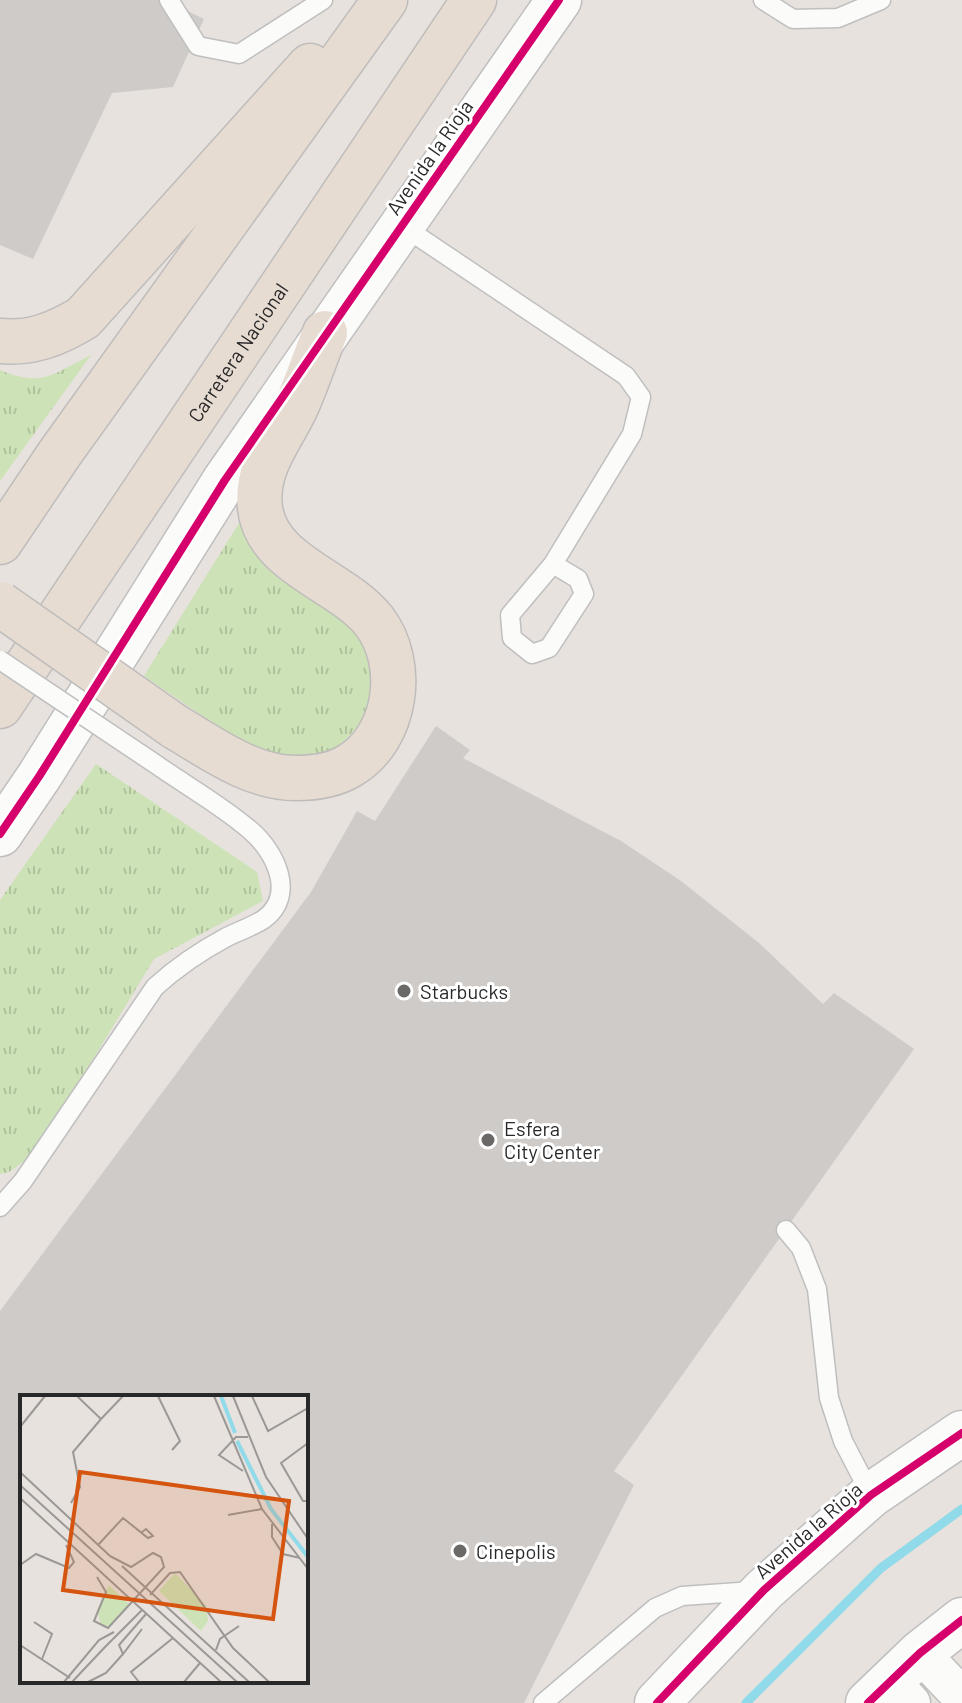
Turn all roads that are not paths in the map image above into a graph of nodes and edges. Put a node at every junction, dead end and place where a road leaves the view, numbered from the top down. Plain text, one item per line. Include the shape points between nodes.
1 (169, 0) edge
2 (323, 0) edge
3 (384, 0) edge
4 (474, 0) edge
5 (559, 0) edge
6 (763, 0) edge
7 (881, 0) edge
8 (401, 225) junction
9 (325, 333) junction
10 (0, 341) edge
11 (0, 542) edge
12 (553, 564) junction
13 (0, 604) edge
14 (0, 660) edge
15 (0, 706) edge
16 (0, 834) edge
17 (0, 1207) edge
18 (786, 1230) dead end
19 (962, 1433) edge
20 (871, 1495) junction
21 (764, 1590) junction
22 (962, 1620) edge
23 (897, 1685) edge
24 (962, 1697) edge
25 (543, 1703) edge
26 (657, 1703) edge

1 - 2 lane via 198,46 239,54
3 - 10 highway via 296,78 83,318 33,341
3 - 11 highway
4 - 15 highway, Carretera Nacional
5 - 8 street, Avenida la Rioja
6 - 7 lane via 793,19 838,18
8 - 9 street, Avenida la Rioja
8 - 12 lane via 626,376 641,397 632,434
9 - 13 highway, bridge via 295,408 264,464 260,511 280,547 373,620 387,644 394,678 388,718 374,745 349,766 294,778 238,763 174,726
9 - 16 street, Avenida la Rioja
12 - 12 lane via 510,615 512,638 532,654 549,648 584,594 578,579
14 - 17 lane, bridge via 252,831 282,881 274,910 262,921 181,964 155,987
18 - 20 lane via 801,1248 817,1289 829,1398 843,1441
19 - 20 street, Avenida la Rioja
20 - 21 street, Avenida la Rioja
21 - 25 lane via 682,1596 655,1608
21 - 26 street, Avenida la Rioja
22 - 23 street
23 - 24 street

